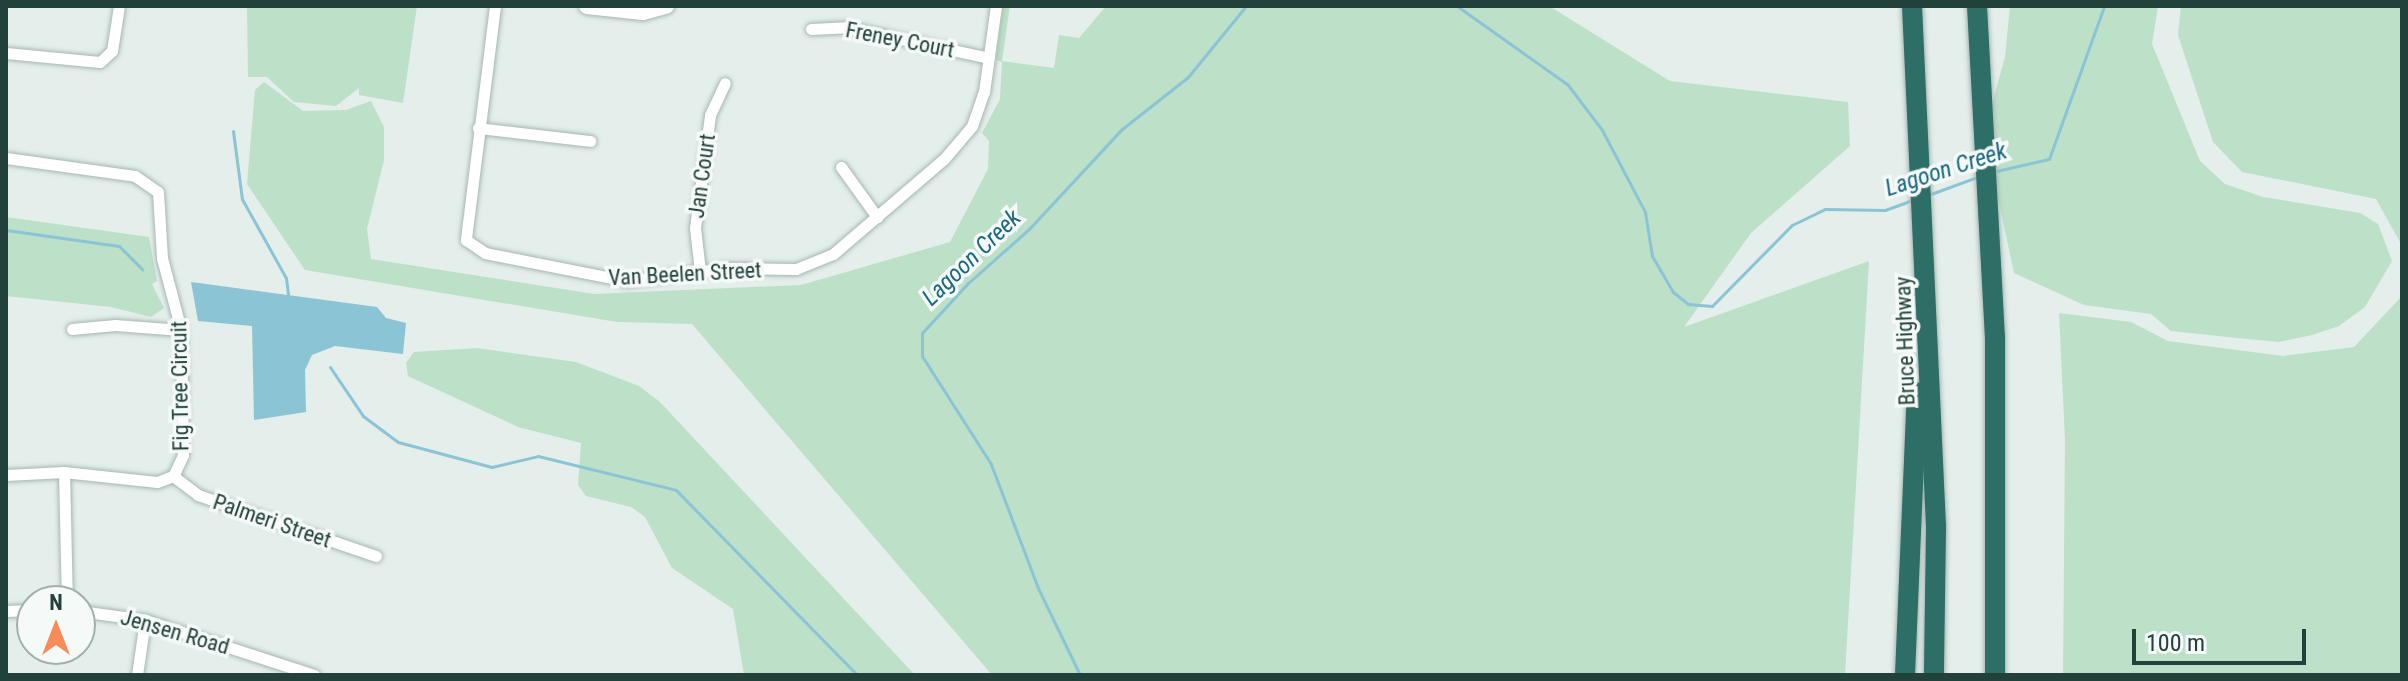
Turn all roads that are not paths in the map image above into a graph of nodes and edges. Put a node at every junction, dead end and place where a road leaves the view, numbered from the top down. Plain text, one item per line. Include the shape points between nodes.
1 (119, 6) edge
2 (495, 6) edge
3 (587, 6) edge
4 (666, 6) edge
5 (996, 6) edge
6 (1912, 6) edge
7 (1977, 6) edge
8 (811, 29) dead end
9 (6, 53) edge
10 (989, 58) junction
11 (725, 83) dead end
12 (478, 128) junction
13 (590, 141) dead end
14 (6, 158) edge
15 (841, 167) dead end
16 (877, 217) junction
17 (1925, 245) junction
18 (700, 271) junction
19 (72, 329) dead end
20 (181, 330) junction
21 (64, 472) junction
22 (6, 475) edge
23 (173, 476) junction
24 (376, 556) dead end
25 (67, 585) edge
26 (96, 613) edge
27 (145, 620) junction
28 (137, 675) edge
29 (314, 675) edge
30 (1905, 675) edge
31 (1934, 675) edge
32 (1995, 675) edge

1 - 9 street via 112,51 100,62
2 - 12 street, Van Beelen Street
3 - 4 street via 643,12
5 - 10 street, Van Beelen Street
6 - 17 highway, Bruce Highway
7 - 32 highway via 1998,424
8 - 10 street, Freney Court via 846,27
10 - 16 street, Van Beelen Street via 979,110 961,142
11 - 18 street, Jan Court via 710,115 695,228
12 - 13 street
12 - 18 street, Van Beelen Street via 464,227 473,249 592,278 647,280
14 - 20 street, Fig Tree Circuit via 149,181 160,199 160,247
15 - 16 street
16 - 18 street, Van Beelen Street via 813,263 796,269
17 - 30 highway via 1916,321 1917,476
17 - 31 highway, Bruce Highway via 1936,527
19 - 20 street via 115,325
20 - 23 street, Fig Tree Circuit via 183,455
21 - 22 street, Fig Tree Circuit
21 - 23 street, Fig Tree Circuit via 151,482
21 - 25 street
23 - 24 street, Palmeri Street via 198,495
26 - 27 street, Jensen Road
27 - 28 street
27 - 29 street, Jensen Road

